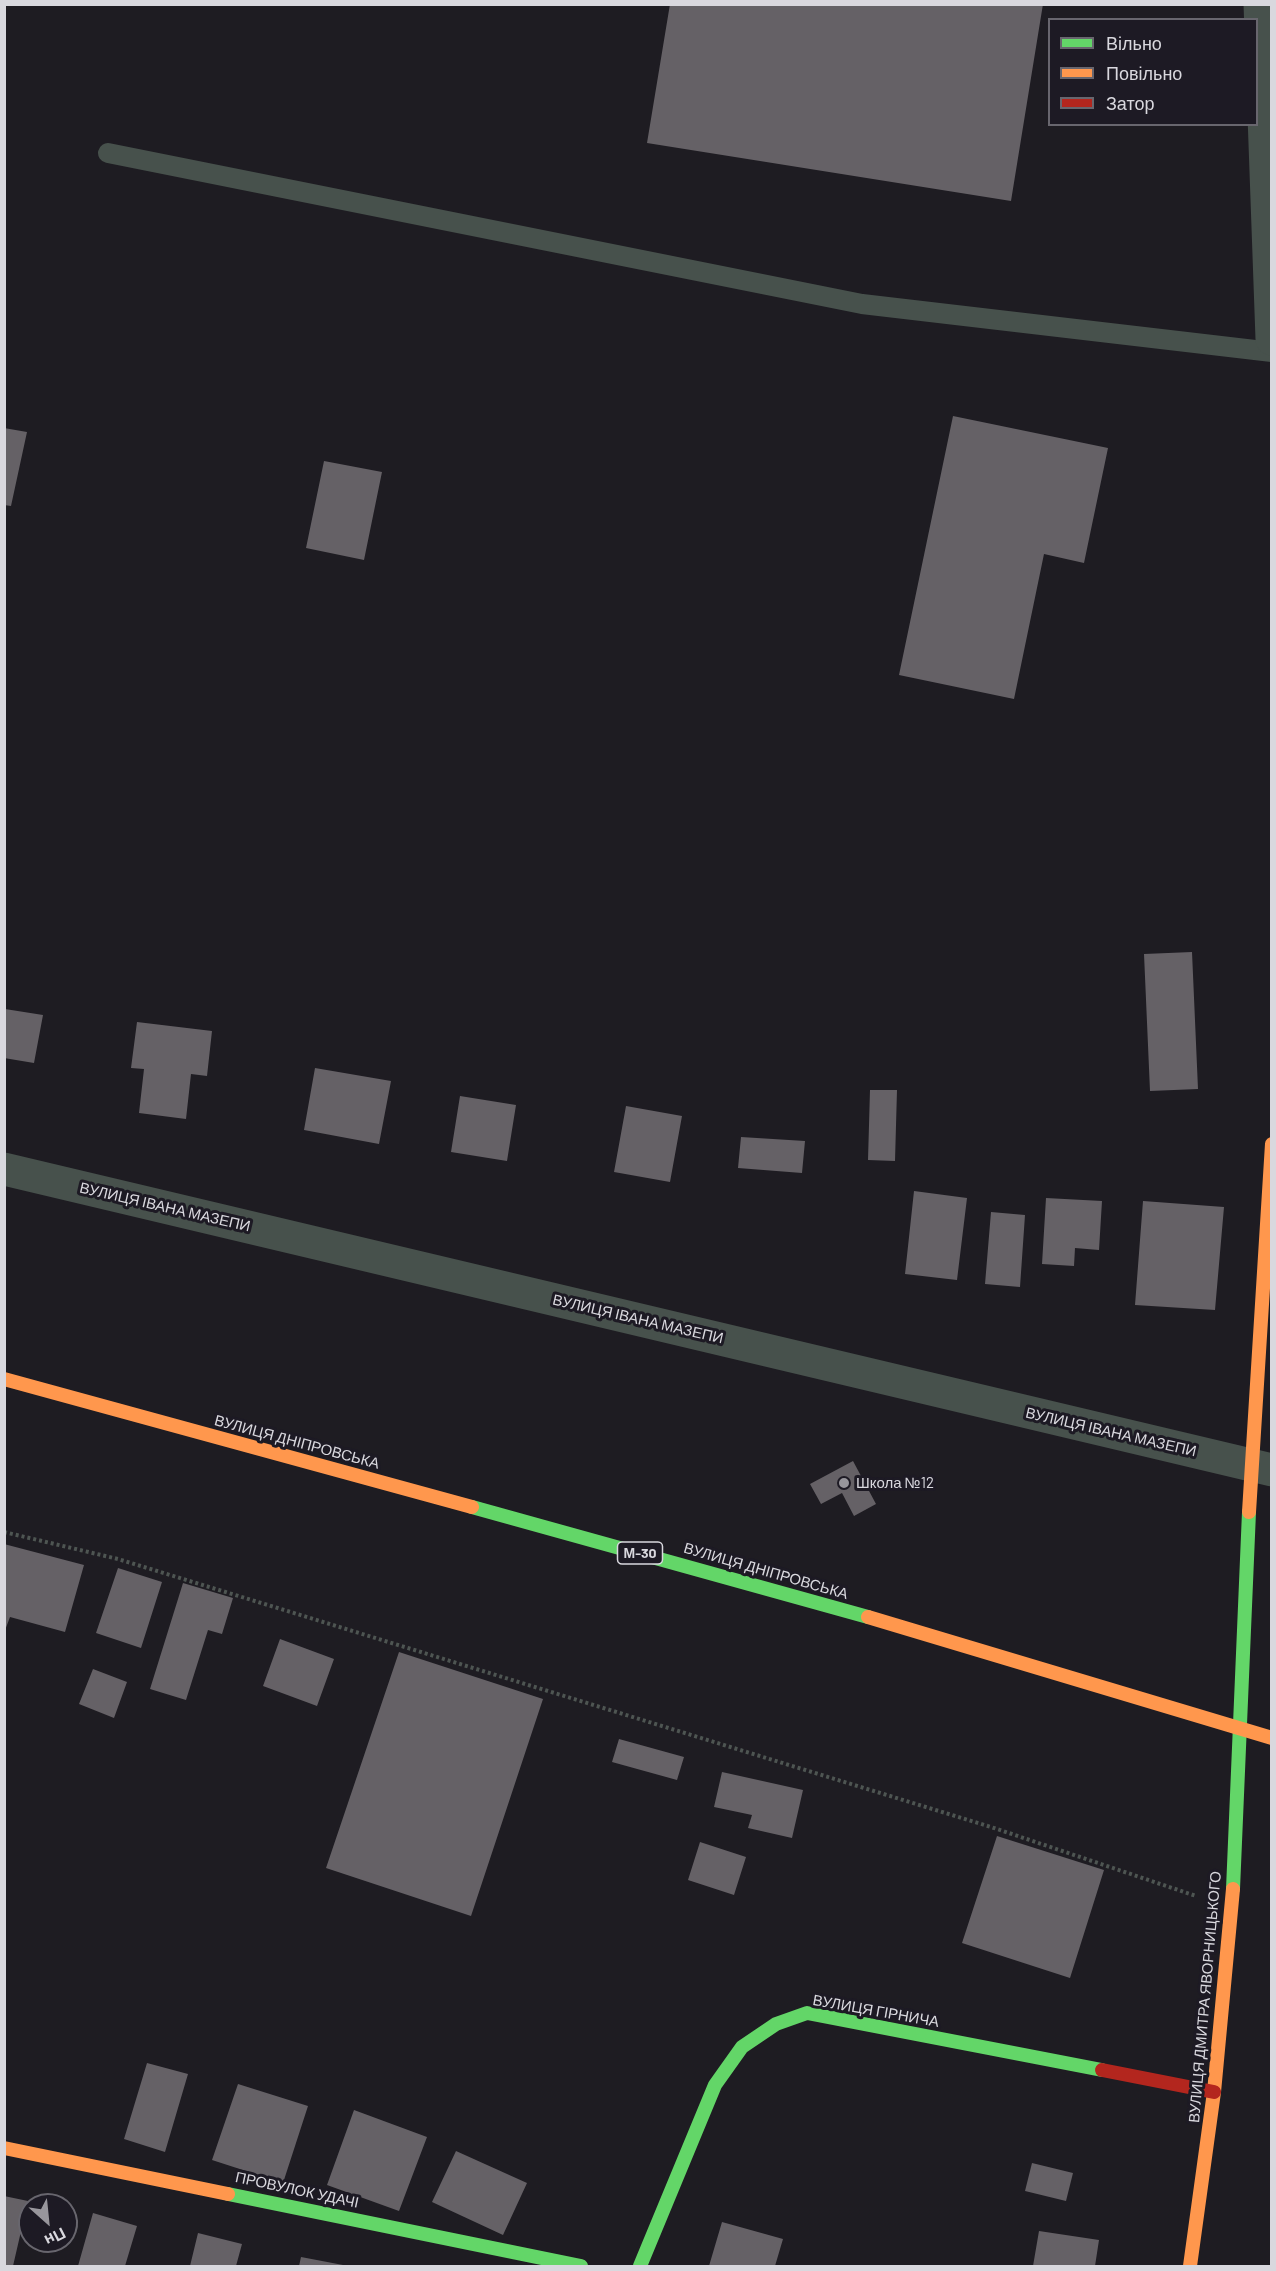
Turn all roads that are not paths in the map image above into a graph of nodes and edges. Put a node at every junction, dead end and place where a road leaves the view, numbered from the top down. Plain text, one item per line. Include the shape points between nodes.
1 (1260, 4) edge
2 (108, 153) dead end
3 (1272, 339) edge
4 (1272, 352) edge
5 (1272, 1144) edge
6 (4, 1169) edge
7 (4, 1379) edge
8 (1261, 1468) edge
9 (1238, 1728) junction
10 (1272, 1738) edge
11 (1214, 2092) junction
12 (4, 2148) edge
13 (581, 2266) edge
14 (640, 2266) edge
15 (1190, 2266) edge

1 - 3 street
2 - 4 lane via 862,304
5 - 8 main road, ВУЛИЦЯ ДМИТРА ЯВОРНИЦЬКОГО
6 - 8 street, ВУЛИЦЯ ІВАНА МАЗЕПИ
7 - 9 main road, ВУЛИЦЯ ДНІПРОВСЬКА / М-30 via 823,1603
8 - 9 main road, ВУЛИЦЯ ДМИТРА ЯВОРНИЦЬКОГО
9 - 10 main road, ВУЛИЦЯ ДНІПРОВСЬКА / М-30
9 - 11 main road, ВУЛИЦЯ ДМИТРА ЯВОРНИЦЬКОГО via 1232,1906
11 - 14 main road, ВУЛИЦЯ ГІРНИЧА via 807,2013 776,2024 742,2047 715,2085
11 - 15 main road, ВУЛИЦЯ ДМИТРА ЯВОРНИЦЬКОГО
12 - 13 main road, ПРОВУЛОК УДАЧІ

